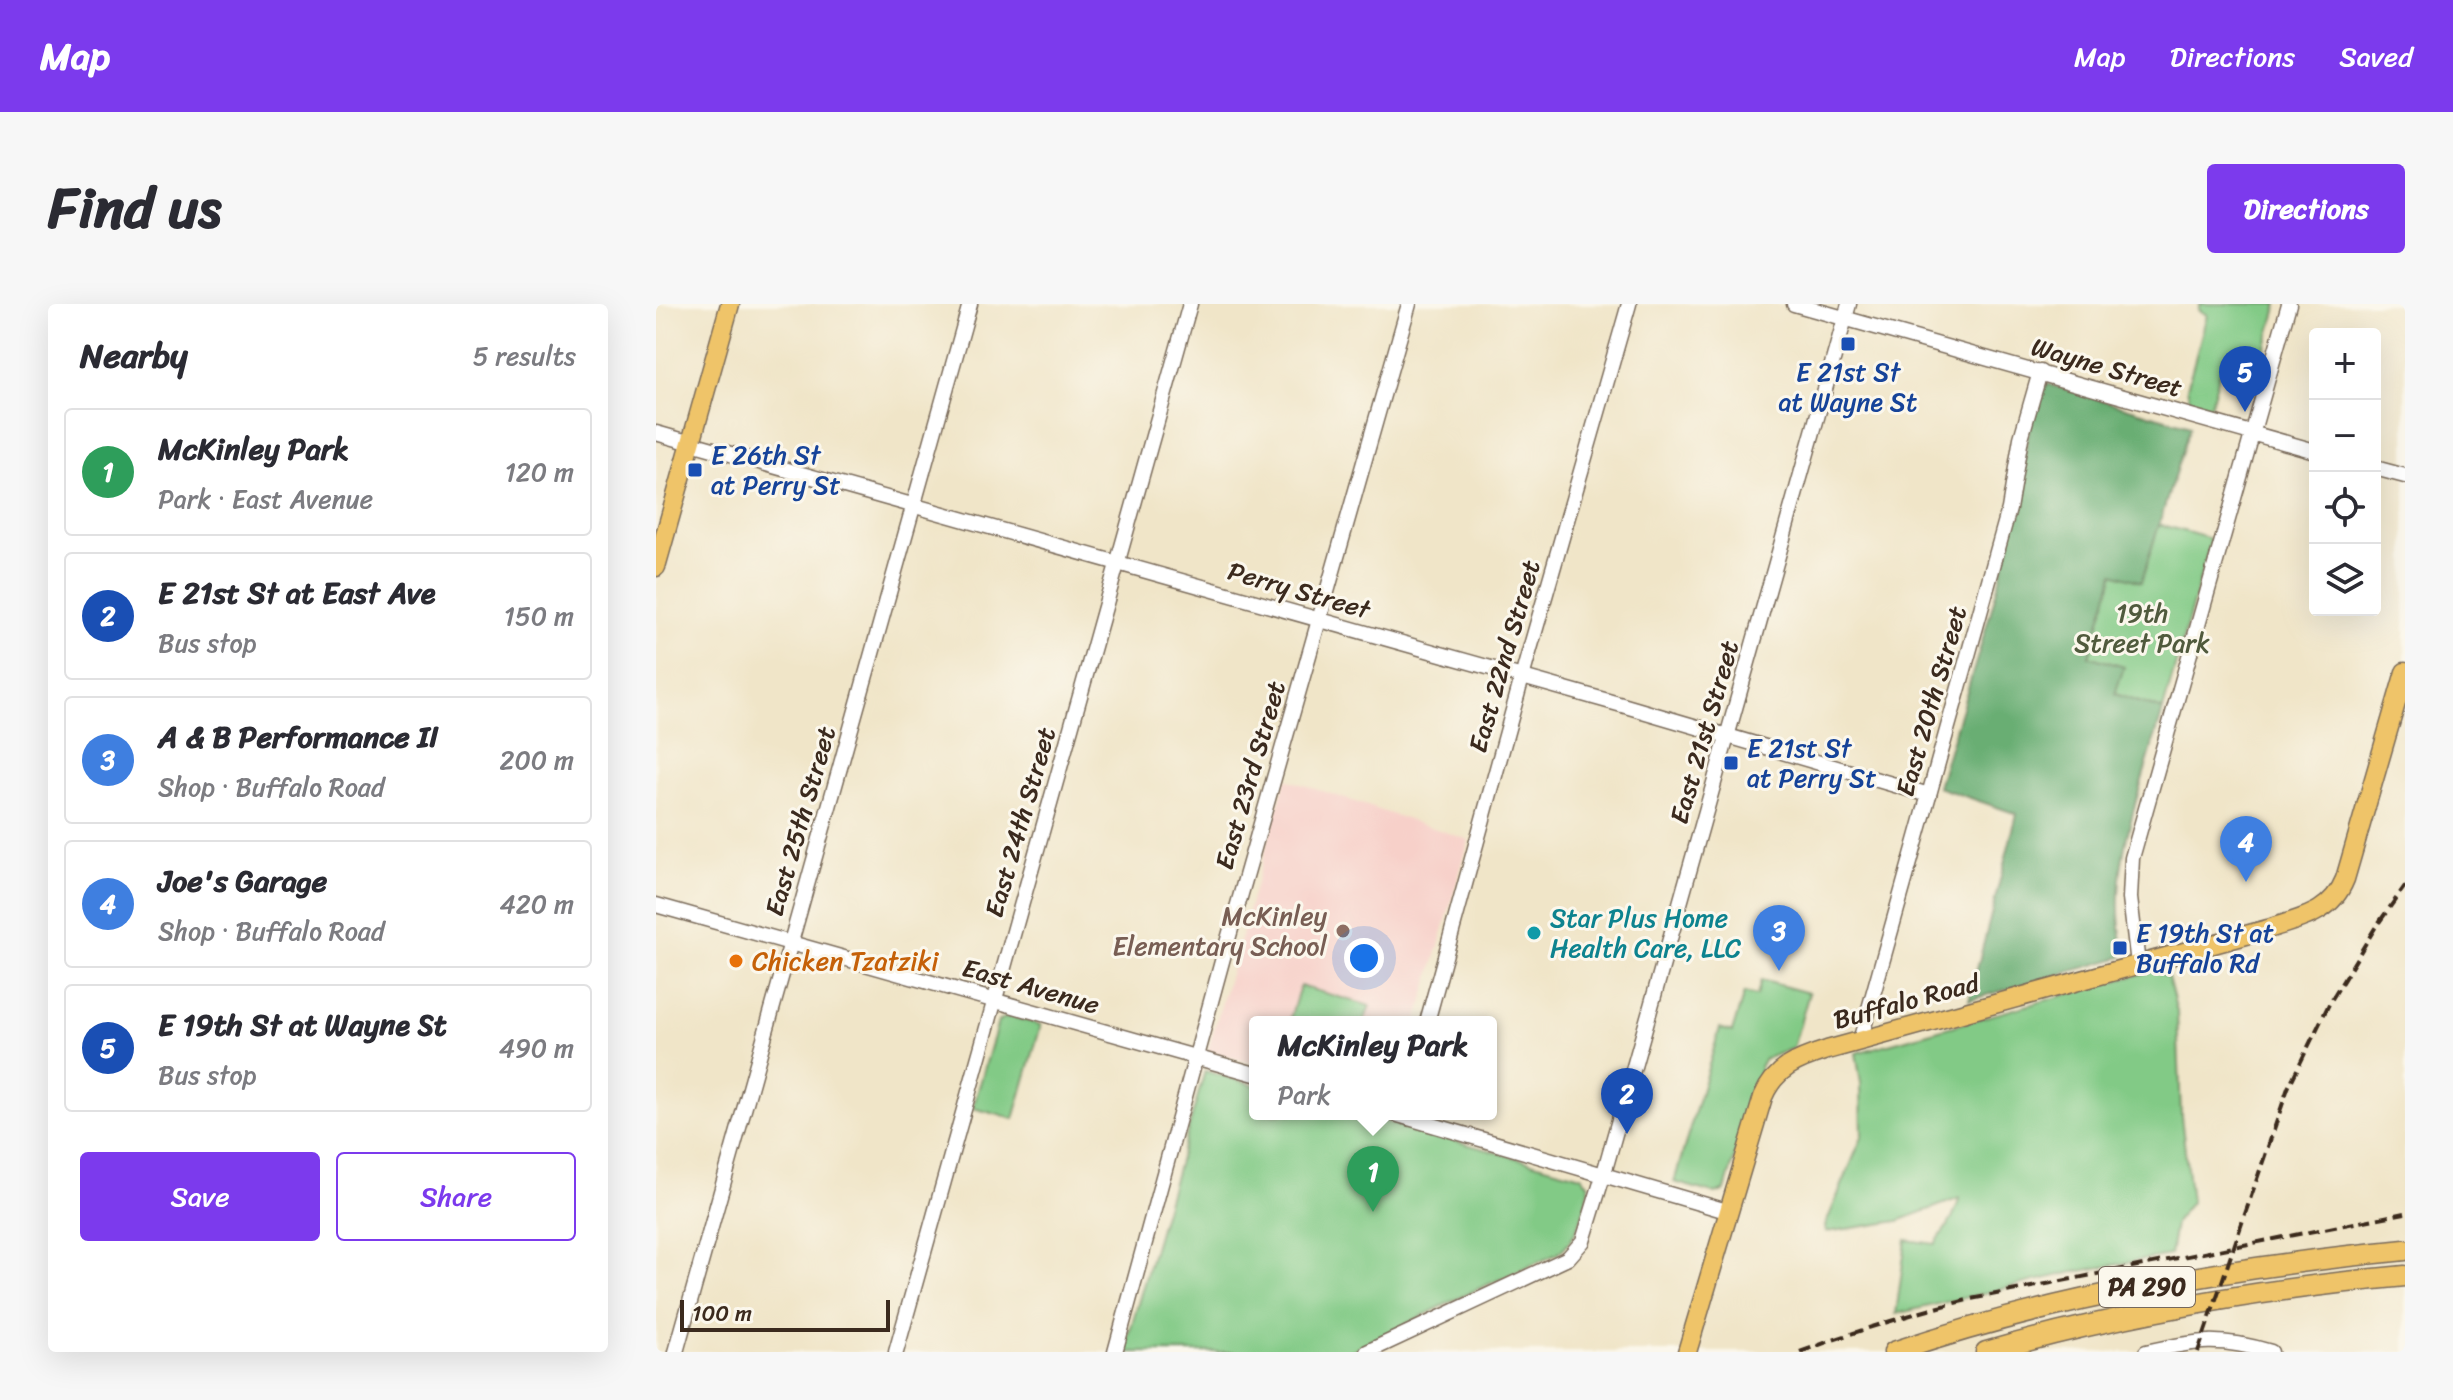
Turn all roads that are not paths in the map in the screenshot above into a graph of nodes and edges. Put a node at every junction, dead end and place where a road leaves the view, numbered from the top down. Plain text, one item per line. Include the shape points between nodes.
1 (730, 304) edge
2 (970, 304) edge
3 (1190, 304) edge
4 (1409, 304) edge
5 (1629, 304) edge
6 (1794, 304) edge
7 (2289, 304) edge
8 (1847, 311) edge
9 (2040, 372) junction
10 (656, 433) edge
11 (2252, 434) junction
12 (691, 442) junction
13 (2309, 449) edge
14 (2381, 470) edge
15 (2405, 476) edge
16 (914, 505) junction
17 (1117, 563) junction
18 (656, 567) edge
19 (1319, 620) junction
20 (2405, 672) edge
21 (1522, 678) junction
22 (1727, 736) junction
23 (1929, 795) junction
24 (656, 905) edge
25 (791, 943) junction
26 (2138, 964) junction
27 (995, 1001) junction
28 (1429, 1016) edge
29 (1860, 1041) junction
30 (1195, 1057) junction
31 (1249, 1072) edge
32 (1417, 1120) edge
33 (1604, 1173) junction
34 (1730, 1212) junction
35 (2405, 1250) edge
36 (2405, 1276) edge
37 (676, 1352) edge
38 (896, 1352) edge
39 (1115, 1352) edge
40 (1367, 1352) edge
41 (1687, 1352) edge
42 (1894, 1352) edge
43 (1986, 1352) edge
44 (2146, 1352) edge
45 (2271, 1352) edge

1 - 12 main road
2 - 16 street, East 25th Street
3 - 17 street, East 24th Street
4 - 19 street, East 23rd Street
5 - 21 street, East 22nd Street
6 - 8 street, Wayne Street
7 - 11 street
8 - 9 street, Wayne Street
8 - 22 street, East 21st Street
9 - 11 street, Wayne Street
9 - 23 street, East 20th Street via 2009,509
10 - 12 street, Perry Street
11 - 13 street, Wayne Street
11 - 26 street via 2132,858 2130,898
12 - 16 street, Perry Street
12 - 18 main road
14 - 15 street
16 - 17 street, Perry Street
16 - 25 street, East 25th Street
17 - 19 street, Perry Street
17 - 27 street, East 24th Street
19 - 21 street, Perry Street
19 - 30 street, East 23rd Street
20 - 26 main road, Buffalo Road via 2345,879 2332,902 2268,929
21 - 22 street, Perry Street
21 - 28 street, East 22nd Street
22 - 23 street, Perry Street
22 - 33 street, East 21st Street
23 - 29 street, East 20th Street
24 - 25 street, East Avenue
25 - 27 street, East Avenue
25 - 37 street, East 25th Street
26 - 29 main road, Buffalo Road
27 - 30 street, East Avenue
27 - 38 street, East 24th Street
29 - 34 main road, Buffalo Road via 1799,1059 1774,1078 1763,1097
30 - 31 street, East Avenue
30 - 39 street, East 23rd Street
32 - 33 street
33 - 34 street
33 - 40 street, East 21st Street via 1583,1241 1573,1255
34 - 41 main road, Buffalo Road
35 - 42 highway, PA 290 via 2199,1277 2096,1297
36 - 43 highway, PA 290 via 2173,1308
44 - 45 street via 2203,1341

